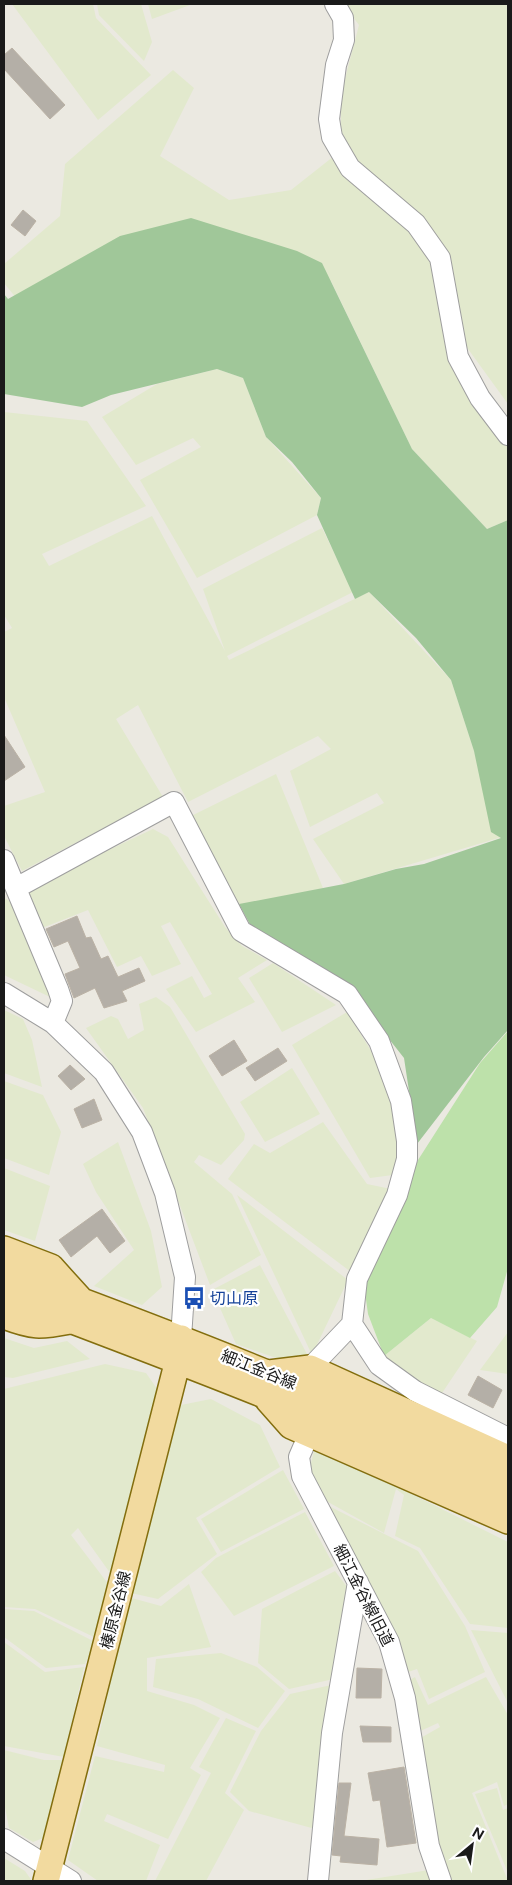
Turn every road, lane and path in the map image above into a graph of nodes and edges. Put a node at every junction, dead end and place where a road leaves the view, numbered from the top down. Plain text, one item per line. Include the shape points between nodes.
1 (335, 4) edge
2 (508, 435) edge
3 (4, 860) edge
4 (16, 888) junction
5 (4, 993) edge
6 (53, 1023) junction
7 (4, 1249) edge
8 (4, 1272) edge
9 (4, 1295) edge
10 (76, 1311) junction
11 (4, 1316) edge
12 (352, 1324) junction
13 (179, 1349) junction
14 (310, 1368) junction
15 (266, 1384) junction
16 (309, 1434) junction
17 (508, 1438) edge
18 (508, 1458) edge
19 (508, 1480) edge
20 (508, 1500) edge
21 (508, 1522) edge
22 (358, 1582) junction
23 (4, 1839) edge
24 (48, 1874) edge
25 (71, 1881) edge
26 (318, 1881) edge
27 (441, 1881) edge

1 - 2 street via 343,18 344,40 336,65 329,119 332,137 350,168 416,224 440,258 458,357 480,398
3 - 4 street
4 - 6 street via 62,1001
4 - 12 street via 174,802 241,931 347,994 379,1041 401,1101 407,1141 407,1159 396,1195 357,1279
5 - 6 street
6 - 13 street via 104,1072 142,1132 165,1193 185,1277
7 - 10 main road via 51,1267
8 - 10 main road, 細江金谷線
9 - 10 main road, 細江金谷線
10 - 11 main road via 43,1327 30,1326
10 - 13 main road, 細江金谷線
12 - 14 street
12 - 17 street via 379,1365 414,1391
13 - 15 main road, 細江金谷線
13 - 24 main road, 榛原金谷線
14 - 15 main road
14 - 18 main road
15 - 16 main road via 291,1426
15 - 19 main road, 細江金谷線 via 398,1428
15 - 20 main road, 細江金谷線 via 369,1438
16 - 21 main road
16 - 22 street, 細江金谷線旧道 via 299,1457 302,1476
22 - 26 street via 332,1732
22 - 27 street, 細江金谷線旧道 via 390,1642 405,1698 429,1846
23 - 24 street
24 - 25 street

